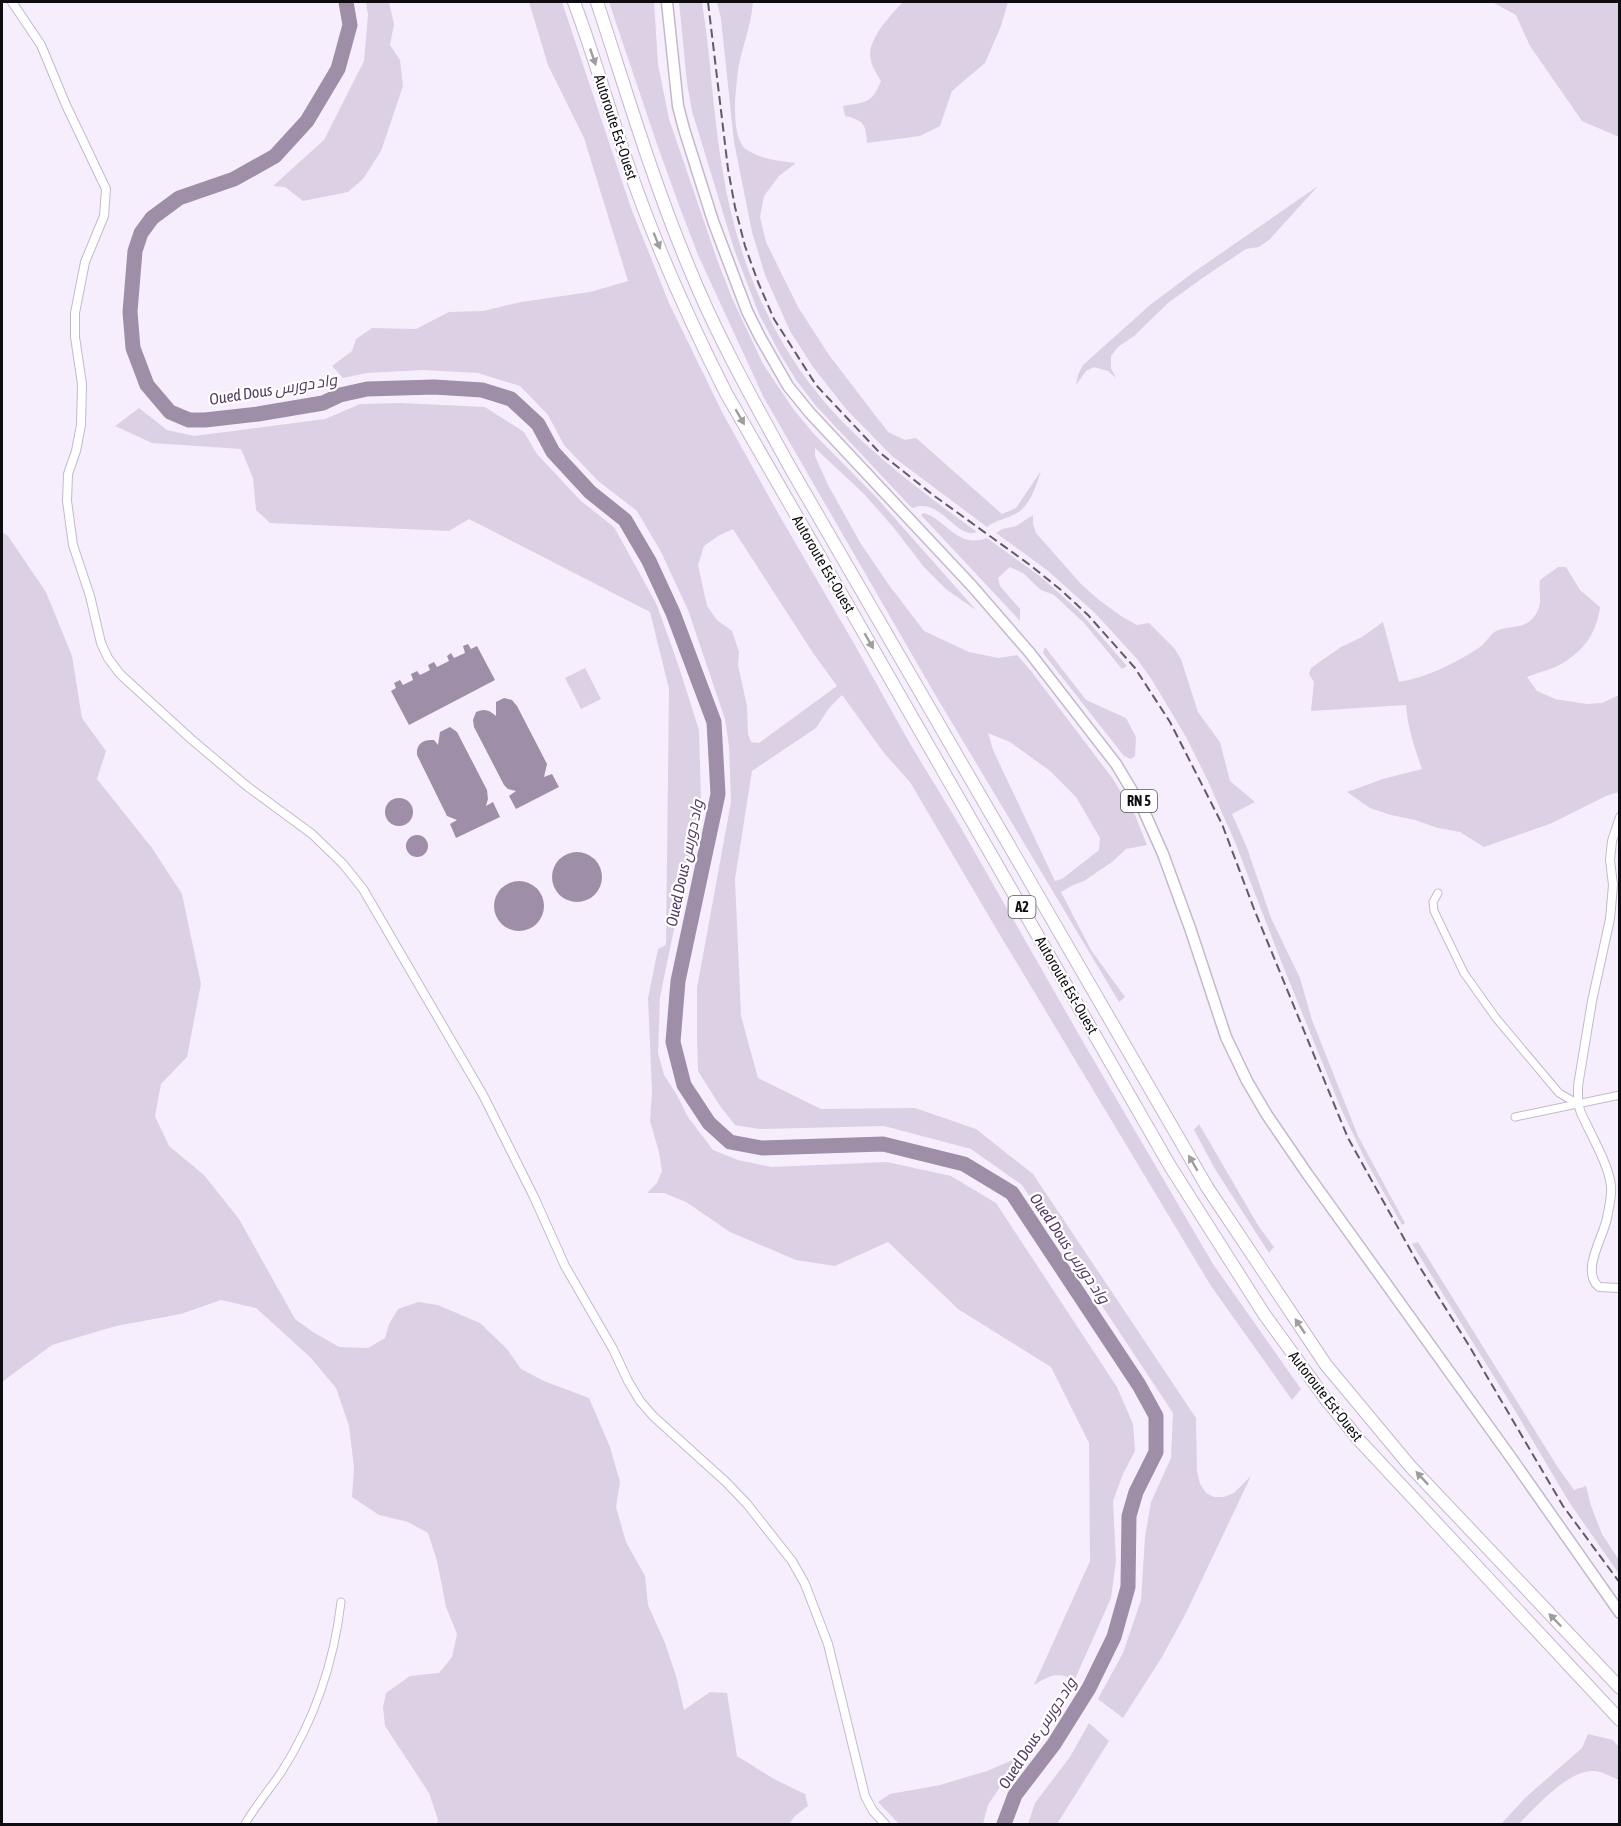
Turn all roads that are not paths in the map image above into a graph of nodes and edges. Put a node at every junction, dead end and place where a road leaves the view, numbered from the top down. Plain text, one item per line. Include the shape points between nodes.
1 (12, 2) edge
2 (574, 2) edge
3 (597, 2) edge
4 (667, 2) edge
5 (1620, 817) edge
6 (1438, 893) dead end
7 (1620, 1095) edge
8 (1578, 1104) junction
9 (1515, 1117) dead end
10 (1620, 1288) edge
11 (341, 1602) dead end
12 (1620, 1613) edge
13 (1620, 1688) edge
14 (1620, 1720) edge
15 (245, 1824) edge
16 (885, 1824) edge

1 - 16 street via 41,45 106,189 104,216 85,262 75,313 82,384 81,425 68,474 67,501 73,545 108,658 120,674 191,739 312,834 363,889 483,1095 565,1266 640,1401 747,1504 805,1584 828,1644 865,1796
2 -> 14 highway, Autoroute Est-Ouest / A2 via 653,233 718,378 1170,1166 1264,1314 1359,1440
13 -> 3 highway, Autoroute Est-Ouest / A2 via 1410,1466 1366,1414 1326,1365 1207,1187 746,387 688,265 640,138
4 - 12 main road, RN 5 via 684,129 747,311 788,386 1023,644 1116,764 1143,809 1163,854 1226,1037 1267,1115
5 - 8 street via 1610,860 1610,919 1583,1050
6 - 8 street via 1434,911 1464,974 1559,1093
7 - 8 street
8 - 9 street
8 - 10 street via 1611,1186 1606,1225 1595,1248 1593,1280 1599,1287
11 - 15 street via 338,1631 314,1710 283,1770

